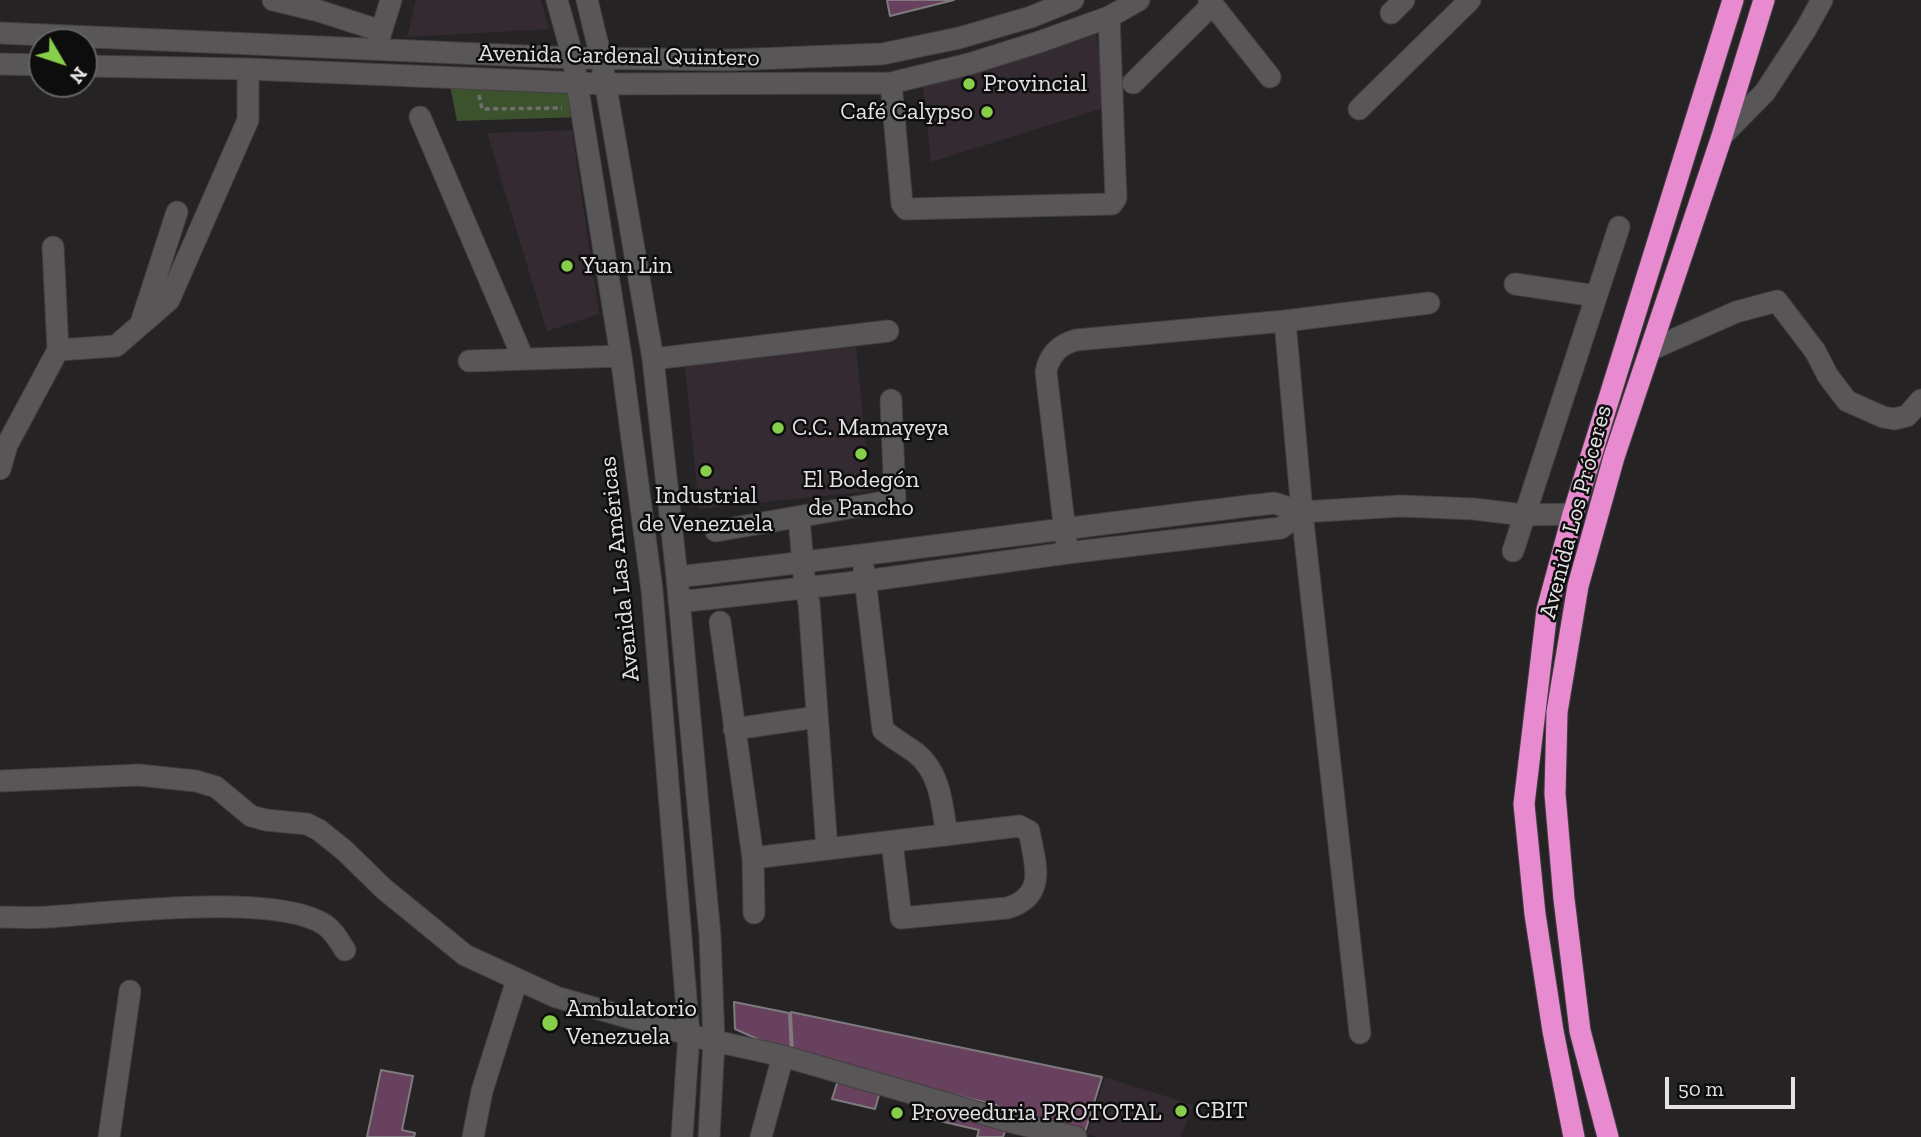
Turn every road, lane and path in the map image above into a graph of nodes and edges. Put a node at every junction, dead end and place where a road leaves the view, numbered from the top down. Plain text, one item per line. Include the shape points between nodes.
1 (273, 0) edge
2 (557, 0) edge
3 (587, 0) edge
4 (1073, 0) edge
5 (1139, 0) edge
6 (1470, 0) edge
7 (1733, 0) edge
8 (1764, 0) edge
9 (1822, 0) edge
10 (1210, 3) edge
11 (1109, 17) junction
12 (383, 20) edge
13 (0, 33) edge
14 (573, 58) junction
15 (601, 58) junction
16 (0, 64) edge
17 (28, 65) edge
18 (98, 66) edge
19 (248, 69) junction
20 (1270, 77) dead end
21 (475, 79) junction
22 (577, 83) junction
23 (891, 83) junction
24 (1133, 83) dead end
25 (604, 84) junction
26 (581, 108) junction
27 (1359, 109) dead end
28 (420, 117) dead end
29 (1721, 136) junction
30 (177, 212) dead end
31 (1619, 228) dead end
32 (53, 247) dead end
33 (1515, 284) dead end
34 (1596, 296) junction
35 (1429, 303) dead end
36 (1285, 321) junction
37 (141, 325) junction
38 (888, 331) dead end
39 (1650, 349) junction
40 (58, 350) junction
41 (621, 356) junction
42 (523, 358) junction
43 (653, 359) junction
44 (469, 361) dead end
45 (891, 400) dead end
46 (1921, 400) edge
47 (0, 469) edge
48 (1301, 512) junction
49 (1573, 514) junction
50 (1524, 515) junction
51 (799, 518) junction
52 (1064, 527) junction
53 (716, 531) dead end
54 (1513, 551) dead end
55 (1067, 553) junction
56 (862, 555) junction
57 (802, 563) junction
58 (677, 577) junction
59 (865, 581) junction
60 (805, 587) junction
61 (679, 602) junction
62 (720, 622) dead end
63 (817, 717) junction
64 (734, 729) junction
65 (0, 780) edge
66 (947, 835) junction
67 (892, 842) junction
68 (827, 849) junction
69 (753, 858) junction
70 (754, 913) dead end
71 (0, 917) edge
72 (345, 950) dead end
73 (517, 980) junction
74 (130, 991) dead end
75 (1360, 1033) dead end
76 (689, 1034) junction
77 (715, 1041) junction
78 (783, 1056) junction
79 (1008, 1129) edge
80 (109, 1137) edge
81 (473, 1137) edge
82 (682, 1137) edge
83 (709, 1137) edge
84 (761, 1137) edge
85 (1076, 1137) edge
86 (1574, 1137) edge
87 (1608, 1137) edge

1 - 12 street
2 - 14 street, Avenida Las Américas
3 - 15 street
4 - 15 street, Avenida Cardenal Quintero via 959,38 882,54 730,60
5 - 11 street, Avenida Cardenal Quintero
6 - 27 street
7 - 49 highway, Avenida Los Próceres
8 - 29 highway, Avenida Los Próceres
9 - 29 street via 1765,92
10 - 20 street
10 - 24 street
11 - 23 street, Avenida Cardenal Quintero via 969,64
11 - 23 street via 1116,198 1112,204 906,209 901,204
12 - 13 street, Avenida Cardenal Quintero via 179,39
12 - 14 street, Avenida Cardenal Quintero
14 - 15 street, Avenida Cardenal Quintero
14 - 22 street, Avenida Las Américas
15 - 25 street
16 - 17 street
18 - 19 street, Avenida Cardenal Quintero
19 - 21 street, Avenida Cardenal Quintero
19 - 37 street via 248,120 169,300
21 - 22 street, Avenida Cardenal Quintero
21 - 26 path via 482,109
22 - 25 street, Avenida Cardenal Quintero
22 - 26 street, Avenida Las Américas
23 - 25 street, Avenida Cardenal Quintero
25 - 43 street
26 - 41 street, Avenida Las Américas
28 - 42 street
29 - 39 highway, Avenida Los Próceres
30 - 37 street
31 - 34 street
32 - 40 street
33 - 34 street
34 - 50 street
35 - 36 street
36 - 48 street
36 - 52 street via 1076,340 1059,347 1046,372
37 - 40 street via 116,346
38 - 43 street
39 - 46 street via 1737,312 1777,301 1847,401 1894,419 1907,416
39 - 87 highway, Avenida Los Próceres via 1578,586 1557,712 1555,794 1578,1018
40 - 47 street via 7,445
41 - 42 street
41 - 76 street, Avenida Las Américas via 652,590
42 - 44 street
43 - 58 street
45 - 51 street via 895,500
48 - 50 street via 1401,506
48 - 52 street via 1274,503
48 - 55 street via 1281,528
48 - 75 street
49 - 50 street
49 - 86 highway, Avenida Los Próceres via 1547,610 1524,804 1535,914
50 - 54 street
51 - 53 street
51 - 57 street
52 - 55 street
52 - 56 street
55 - 59 street
56 - 57 street
56 - 59 street
57 - 58 street
57 - 60 street
58 - 61 street
59 - 60 street
59 - 66 street via 884,730 928,766 939,786
60 - 61 street
60 - 63 street
61 - 77 street via 710,936
62 - 64 street
63 - 64 street
63 - 68 street
64 - 69 street
65 - 73 street via 139,775 216,787 251,816 319,830 465,955
66 - 67 street
66 - 67 street via 1019,826 1029,831 1037,877 1030,896 1007,908 901,918
67 - 68 street
68 - 69 street
69 - 70 street
71 - 72 street via 219,907 272,910 323,924
73 - 76 street via 556,998
73 - 81 street via 482,1091
74 - 80 street
76 - 77 street
76 - 82 street, Avenida Las Américas
77 - 78 street
77 - 83 street
78 - 79 street
78 - 84 street
79 - 85 street

